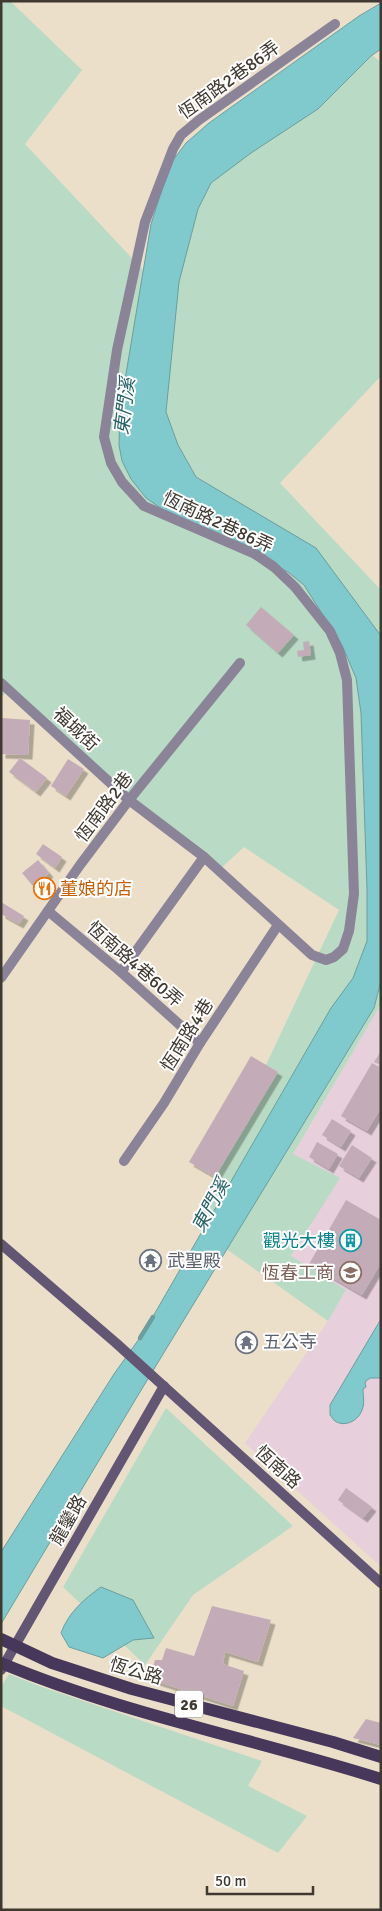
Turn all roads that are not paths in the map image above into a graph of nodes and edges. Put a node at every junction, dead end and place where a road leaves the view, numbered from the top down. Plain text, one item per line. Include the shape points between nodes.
1 (335, 24) dead end
2 (240, 663) dead end
3 (1, 683) edge
4 (129, 800) junction
5 (204, 857) junction
6 (48, 911) junction
7 (278, 925) junction
8 (121, 972) junction
9 (1, 978) edge
10 (200, 1042) junction
11 (124, 1161) dead end
12 (1, 1244) edge
13 (164, 1386) junction
14 (381, 1583) edge
15 (1, 1639) edge
16 (15, 1646) junction
17 (2, 1666) edge
18 (381, 1757) edge
19 (381, 1780) edge

1 - 7 street, 恆南路2巷86弄 via 199,120 181,135 173,149 144,222 117,350 104,437 111,463 122,482 144,506 255,554 274,567 296,587 330,631 340,653 347,680 349,724 354,894 349,931 343,949 326,960 312,954
2 - 4 street, 恆南路2巷
3 - 4 street, 福城街
4 - 5 street, 恆南路2巷86弄
4 - 6 street, 恆南路2巷
5 - 7 street, 恆南路2巷86弄
5 - 8 street
6 - 8 street, 恆南路4巷60弄
6 - 9 street, 恆南路2巷
7 - 10 street, 恆南路4巷
8 - 10 street, 恆南路4巷60弄
10 - 11 street, 恆南路4巷
12 - 13 street, 恆南路
13 - 14 street, 恆南路
13 - 16 street, 龍鑾路
15 - 16 main road, 恆公路 / 26
16 - 17 street, 龍鑾路
16 - 18 main road, 恆公路 / 26 via 52,1663 132,1689
17 - 19 main road, 恆公路 / 26 via 132,1709

